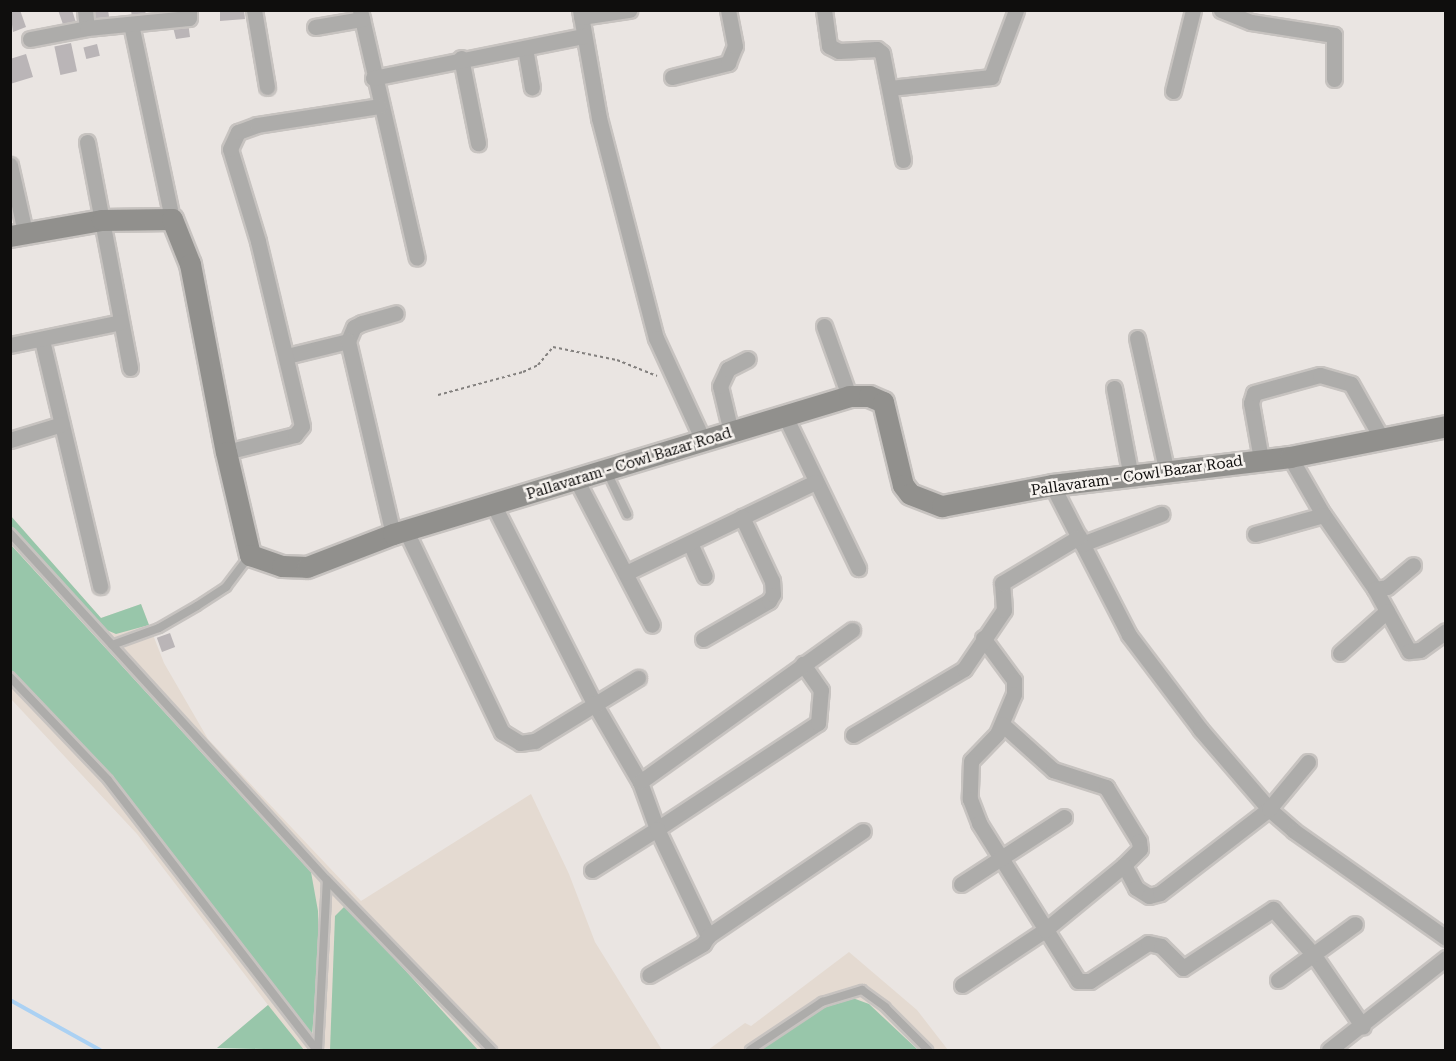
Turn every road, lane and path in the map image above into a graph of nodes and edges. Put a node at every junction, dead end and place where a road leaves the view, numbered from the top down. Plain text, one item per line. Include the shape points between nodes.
1 (85, 10) edge
2 (189, 10) edge
3 (254, 10) edge
4 (629, 10) edge
5 (728, 10) edge
6 (824, 10) edge
7 (1016, 10) edge
8 (1193, 10) edge
9 (1221, 10) edge
10 (580, 14) edge
11 (361, 15) edge
12 (131, 24) junction
13 (315, 27) dead end
14 (87, 28) junction
15 (584, 36) junction
16 (30, 39) dead end
17 (525, 48) junction
18 (462, 58) junction
19 (672, 77) dead end
20 (373, 78) junction
21 (1334, 79) dead end
22 (267, 87) dead end
23 (532, 87) dead end
24 (890, 88) junction
25 (1173, 91) dead end
26 (380, 106) junction
27 (87, 142) dead end
28 (478, 143) dead end
29 (903, 160) dead end
30 (10, 165) edge
31 (172, 219) junction
32 (102, 220) junction
33 (18, 234) edge
34 (417, 258) dead end
35 (396, 313) dead end
36 (121, 322) junction
37 (824, 327) dead end
38 (1137, 338) dead end
39 (42, 340) junction
40 (348, 341) junction
41 (10, 345) edge
42 (287, 356) junction
43 (748, 359) dead end
44 (130, 368) dead end
45 (674, 383) junction
46 (1114, 388) dead end
47 (438, 395) dead end
48 (849, 396) junction
49 (785, 416) junction
50 (62, 424) junction
51 (1446, 426) edge
52 (731, 432) junction
53 (1382, 439) junction
54 (10, 440) edge
55 (703, 440) junction
56 (226, 452) junction
57 (1290, 457) junction
58 (1261, 459) junction
59 (607, 471) junction
60 (1167, 474) junction
61 (1131, 477) junction
62 (577, 481) junction
63 (815, 482) junction
64 (1052, 485) junction
65 (494, 506) junction
66 (627, 514) dead end
67 (1161, 514) dead end
68 (1323, 515) junction
69 (742, 518) junction
70 (400, 532) junction
71 (10, 533) edge
72 (1255, 534) dead end
73 (1081, 541) junction
74 (690, 543) junction
75 (250, 555) junction
76 (1413, 566) dead end
77 (858, 568) dead end
78 (626, 573) junction
79 (705, 576) dead end
80 (100, 586) dead end
81 (1375, 589) junction
82 (1387, 612) junction
83 (652, 625) dead end
84 (852, 630) dead end
85 (1446, 631) edge
86 (983, 638) junction
87 (703, 639) dead end
88 (112, 645) junction
89 (1340, 653) dead end
90 (804, 664) junction
91 (10, 677) edge
92 (638, 678) dead end
93 (594, 703) junction
94 (1002, 724) junction
95 (853, 735) dead end
96 (1308, 762) dead end
97 (640, 782) junction
98 (1269, 809) junction
99 (1064, 817) dead end
100 (657, 829) junction
101 (863, 831) dead end
102 (1001, 858) junction
103 (1124, 866) junction
104 (592, 870) dead end
105 (327, 880) junction
106 (961, 884) dead end
107 (1355, 924) dead end
108 (1045, 930) junction
109 (708, 936) junction
110 (1446, 938) edge
111 (1313, 954) junction
112 (1446, 958) edge
113 (649, 975) dead end
114 (1278, 980) dead end
115 (962, 985) dead end
116 (1363, 1027) junction
117 (318, 1050) edge
118 (492, 1050) edge
119 (750, 1050) edge
120 (928, 1050) edge
121 (1329, 1050) edge

1 - 14 street
2 - 12 street via 189,18
3 - 22 street
4 - 10 street
5 - 19 street via 735,46 728,63
6 - 24 street via 829,46 839,51 877,49 884,60
7 - 24 street via 991,77
8 - 25 street
9 - 21 street via 1251,22 1334,35
10 - 15 street
11 - 13 street
11 - 20 street
12 - 14 street
12 - 31 street
14 - 16 street
15 - 17 street
15 - 45 street via 598,118 656,338
17 - 18 street
17 - 23 street
18 - 20 street
18 - 28 street
20 - 26 street
24 - 29 street
26 - 34 street
26 - 42 street via 257,125 238,132 230,149
27 - 32 street
30 - 33 street
31 - 32 street
31 - 56 street via 190,264
32 - 33 street
32 - 36 street
35 - 40 street via 354,327
36 - 39 street
36 - 44 street
37 - 48 street
38 - 60 street
39 - 41 street
39 - 50 street
40 - 42 street
40 - 70 street
42 - 56 street via 300,432
43 - 52 street via 728,369 720,386
45 - 47 path via 617,360 553,347 538,365 523,372
45 - 55 street
46 - 61 street
48 - 49 street, Pallavaram - Cowl Bazar Road
48 - 64 street, Pallavaram - Cowl Bazar Road via 869,396 883,402 903,485 910,494 926,502 942,506 966,504
49 - 52 street, Pallavaram - Cowl Bazar Road
49 - 63 street
50 - 54 street
50 - 80 street
51 - 53 street, Pallavaram - Cowl Bazar Road
52 - 55 street, Pallavaram - Cowl Bazar Road
53 - 57 street, Pallavaram - Cowl Bazar Road
53 - 58 street via 1351,384 1320,375 1254,393 1251,403
55 - 59 street, Pallavaram - Cowl Bazar Road
56 - 75 street
57 - 58 street, Pallavaram - Cowl Bazar Road
57 - 68 street
58 - 60 street, Pallavaram - Cowl Bazar Road
59 - 62 street, Pallavaram - Cowl Bazar Road
59 - 66 lane
60 - 61 street, Pallavaram - Cowl Bazar Road
61 - 64 street, Pallavaram - Cowl Bazar Road
62 - 65 street, Pallavaram - Cowl Bazar Road
62 - 78 street
63 - 69 street
63 - 77 street
64 - 73 street
65 - 70 street, Pallavaram - Cowl Bazar Road
65 - 93 street
67 - 73 street
68 - 72 street
68 - 81 street
69 - 74 street
69 - 87 street via 772,581 773,594 769,601
70 - 75 street, Pallavaram - Cowl Bazar Road via 307,567 282,566
70 - 93 street via 502,732 520,743 535,741
71 - 88 lane
73 - 86 street via 1002,584 1004,610
73 - 98 street via 1129,635 1200,729
74 - 78 street
74 - 79 street
75 - 88 lane via 226,587 197,606 166,624
76 - 81 street via 1387,587
78 - 83 street
81 - 82 street
82 - 85 street via 1409,651 1420,650
82 - 89 street
84 - 90 street
86 - 94 street via 1014,680 1014,694
86 - 95 street via 975,657 964,669
88 - 105 lane
90 - 97 street
90 - 100 street via 821,690 818,723
91 - 117 lane via 108,780
92 - 93 street
93 - 97 street
94 - 102 street via 974,755 970,773 970,799
94 - 103 street via 1053,770 1106,788 1139,841 1140,849
96 - 98 street
97 - 100 street
98 - 103 street via 1154,896 1141,894
98 - 110 street
99 - 102 street
100 - 104 street
100 - 109 street
101 - 109 street
102 - 106 street
102 - 108 street
103 - 108 street
105 - 117 lane
105 - 118 lane
107 - 111 street
108 - 111 street via 1072,974 1083,983 1148,943 1161,946 1183,968 1273,909
108 - 115 street
109 - 113 street via 703,944
111 - 114 street
111 - 116 street
112 - 116 street
116 - 121 street
119 - 120 lane via 822,1002 862,990

